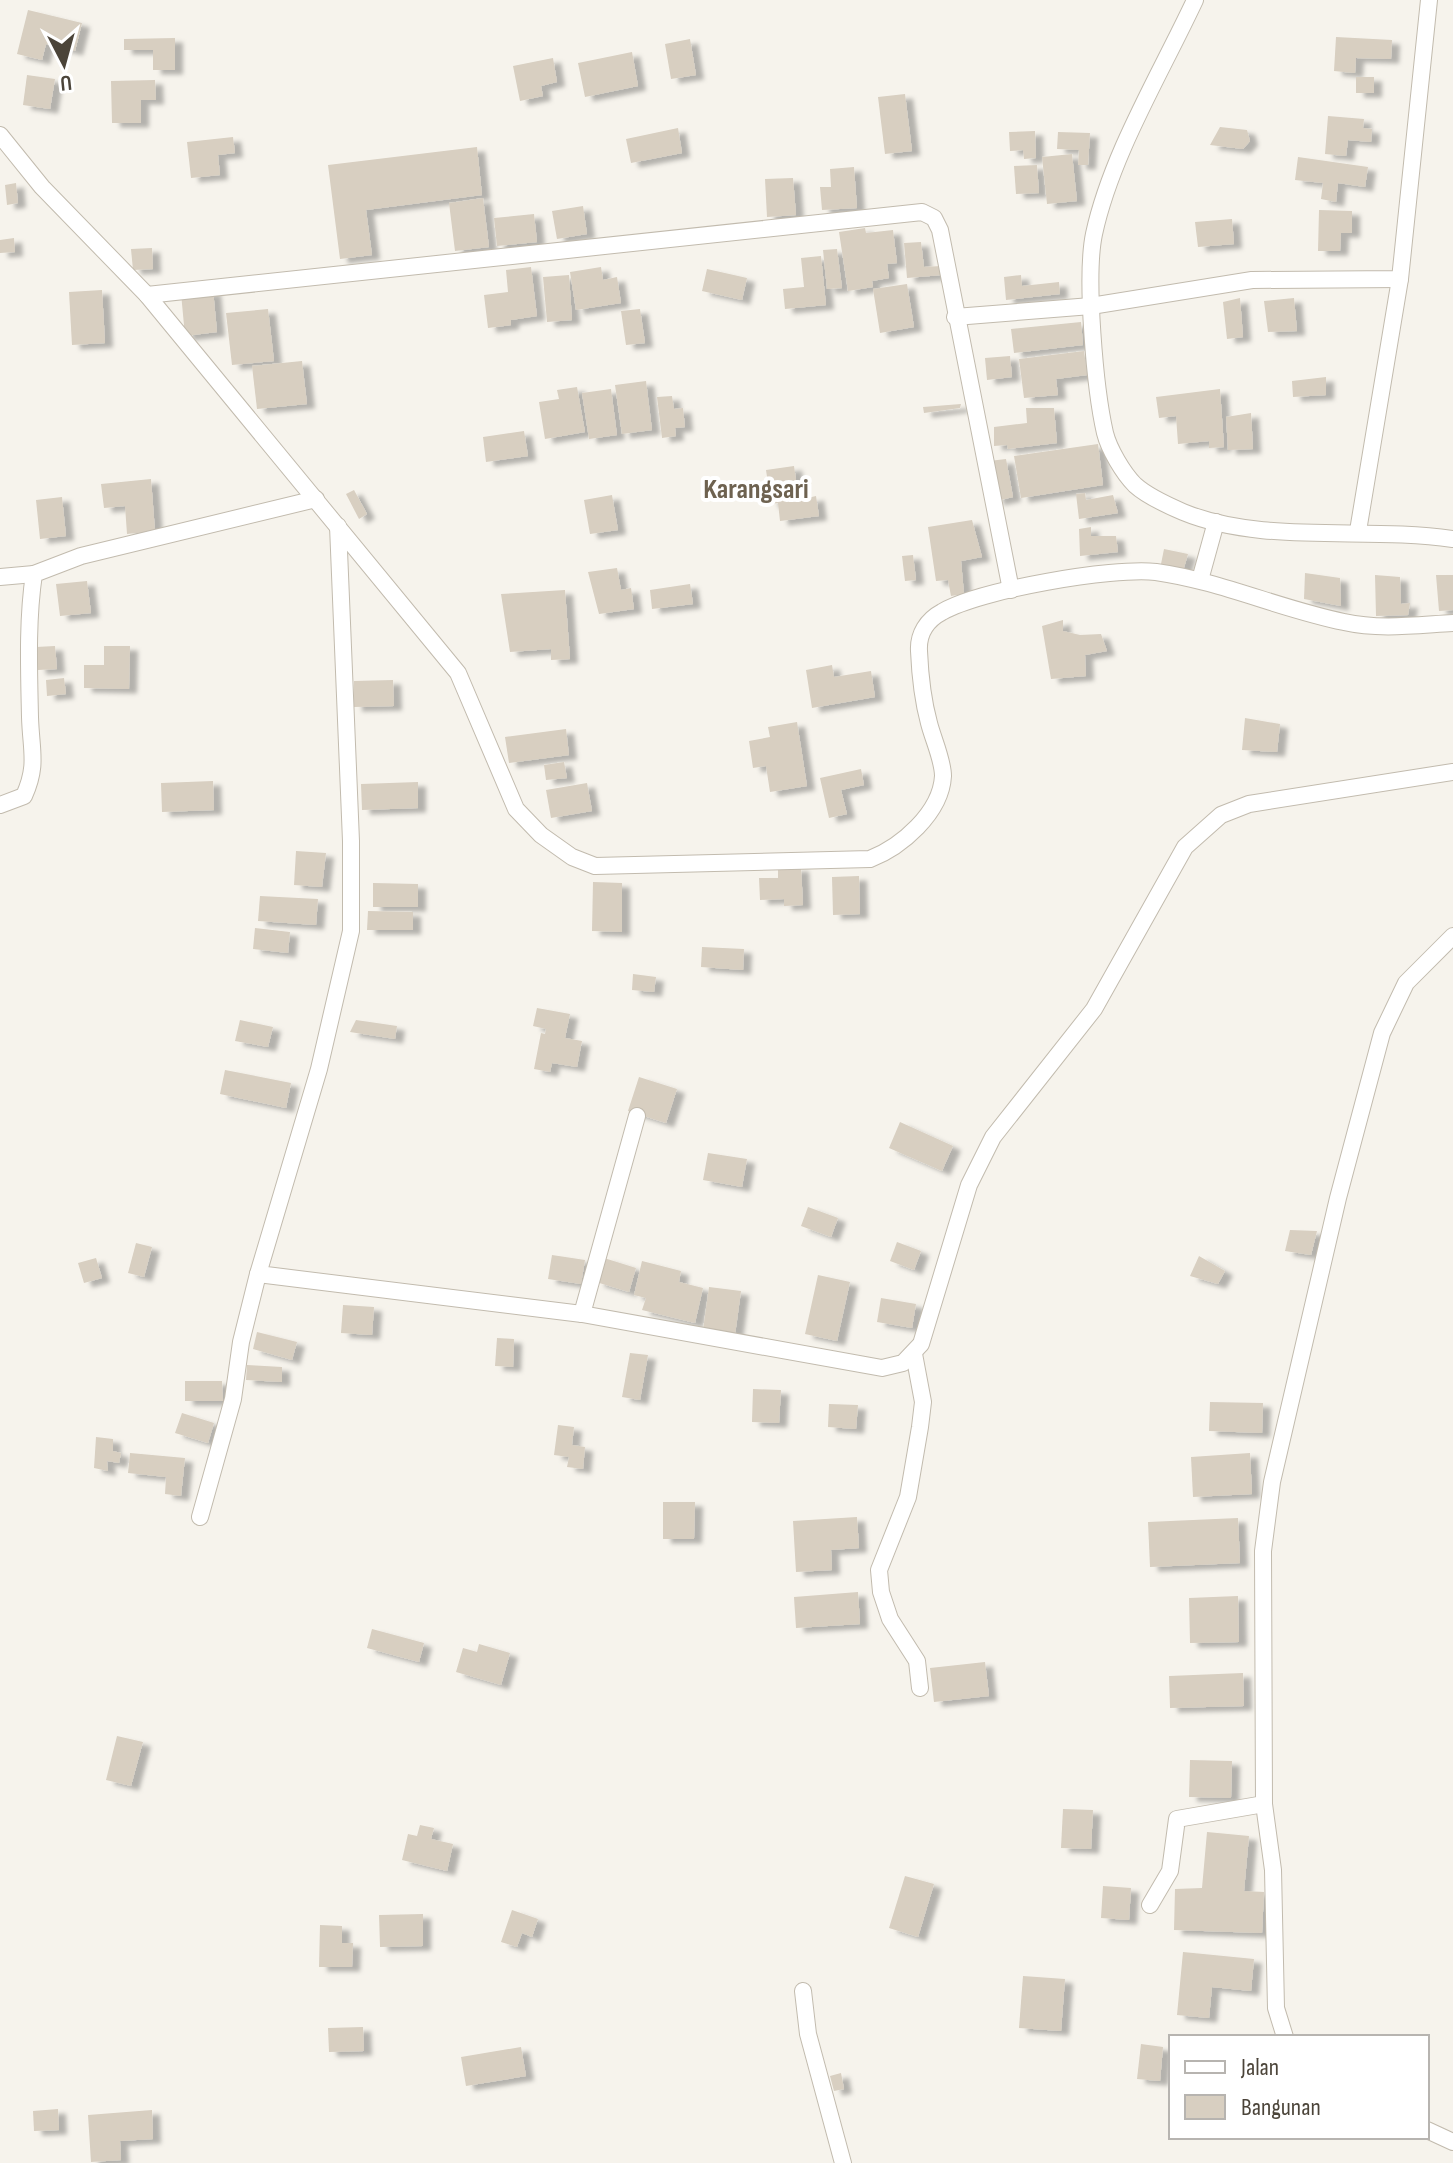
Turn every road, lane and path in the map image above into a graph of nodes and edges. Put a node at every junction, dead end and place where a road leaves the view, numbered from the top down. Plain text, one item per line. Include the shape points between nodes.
1 (1195, 0) edge
2 (1429, 0) edge
3 (0, 135) edge
4 (1400, 279) junction
5 (147, 295) junction
6 (1091, 306) junction
7 (955, 317) junction
8 (316, 499) junction
9 (1216, 522) junction
10 (1358, 524) junction
11 (338, 526) junction
12 (1453, 539) edge
13 (34, 574) junction
14 (0, 577) edge
15 (1200, 580) junction
16 (1011, 590) junction
17 (1453, 623) edge
18 (1453, 772) edge
19 (0, 805) edge
20 (1453, 936) edge
21 (637, 1116) dead end
22 (258, 1274) junction
23 (582, 1314) junction
24 (914, 1354) junction
25 (200, 1517) dead end
26 (920, 1688) dead end
27 (1264, 1804) junction
28 (1150, 1905) dead end
29 (803, 1991) dead end
30 (1284, 2035) edge
31 (1429, 2131) edge
32 (1453, 2142) edge
33 (843, 2163) edge

1 - 6 street via 1118,164 1094,235
2 - 4 street
3 - 5 street via 42,187
4 - 6 street via 1252,280
4 - 10 street
5 - 7 street via 922,212 934,218 940,230
5 - 8 street
6 - 7 street
6 - 9 street via 1105,435 1118,461 1136,486
7 - 16 street
8 - 11 street
8 - 13 street via 81,556
9 - 10 street via 1307,532
9 - 15 street
10 - 12 street
11 - 16 street via 458,673 516,809 541,835 595,866 870,859 888,852 915,829 940,792 943,774 919,662 923,630 941,612
11 - 22 street via 351,931 319,1069
13 - 14 street
13 - 19 street via 34,773 24,796
15 - 16 street via 1152,572
15 - 17 street via 1346,623
18 - 24 street via 1249,804 1221,815 1185,847 1094,1009 993,1137 969,1185
20 - 27 street via 1406,983 1382,1033 1290,1399 1263,1551
21 - 23 street
22 - 23 street
22 - 25 street via 233,1399
23 - 24 street via 882,1368
24 - 26 street via 923,1402 920,1427 908,1497 879,1570 890,1619 917,1661
27 - 28 street via 1177,1819 1170,1871
27 - 30 street via 1273,1870 1276,2008
29 - 33 street via 808,2034
31 - 32 street

